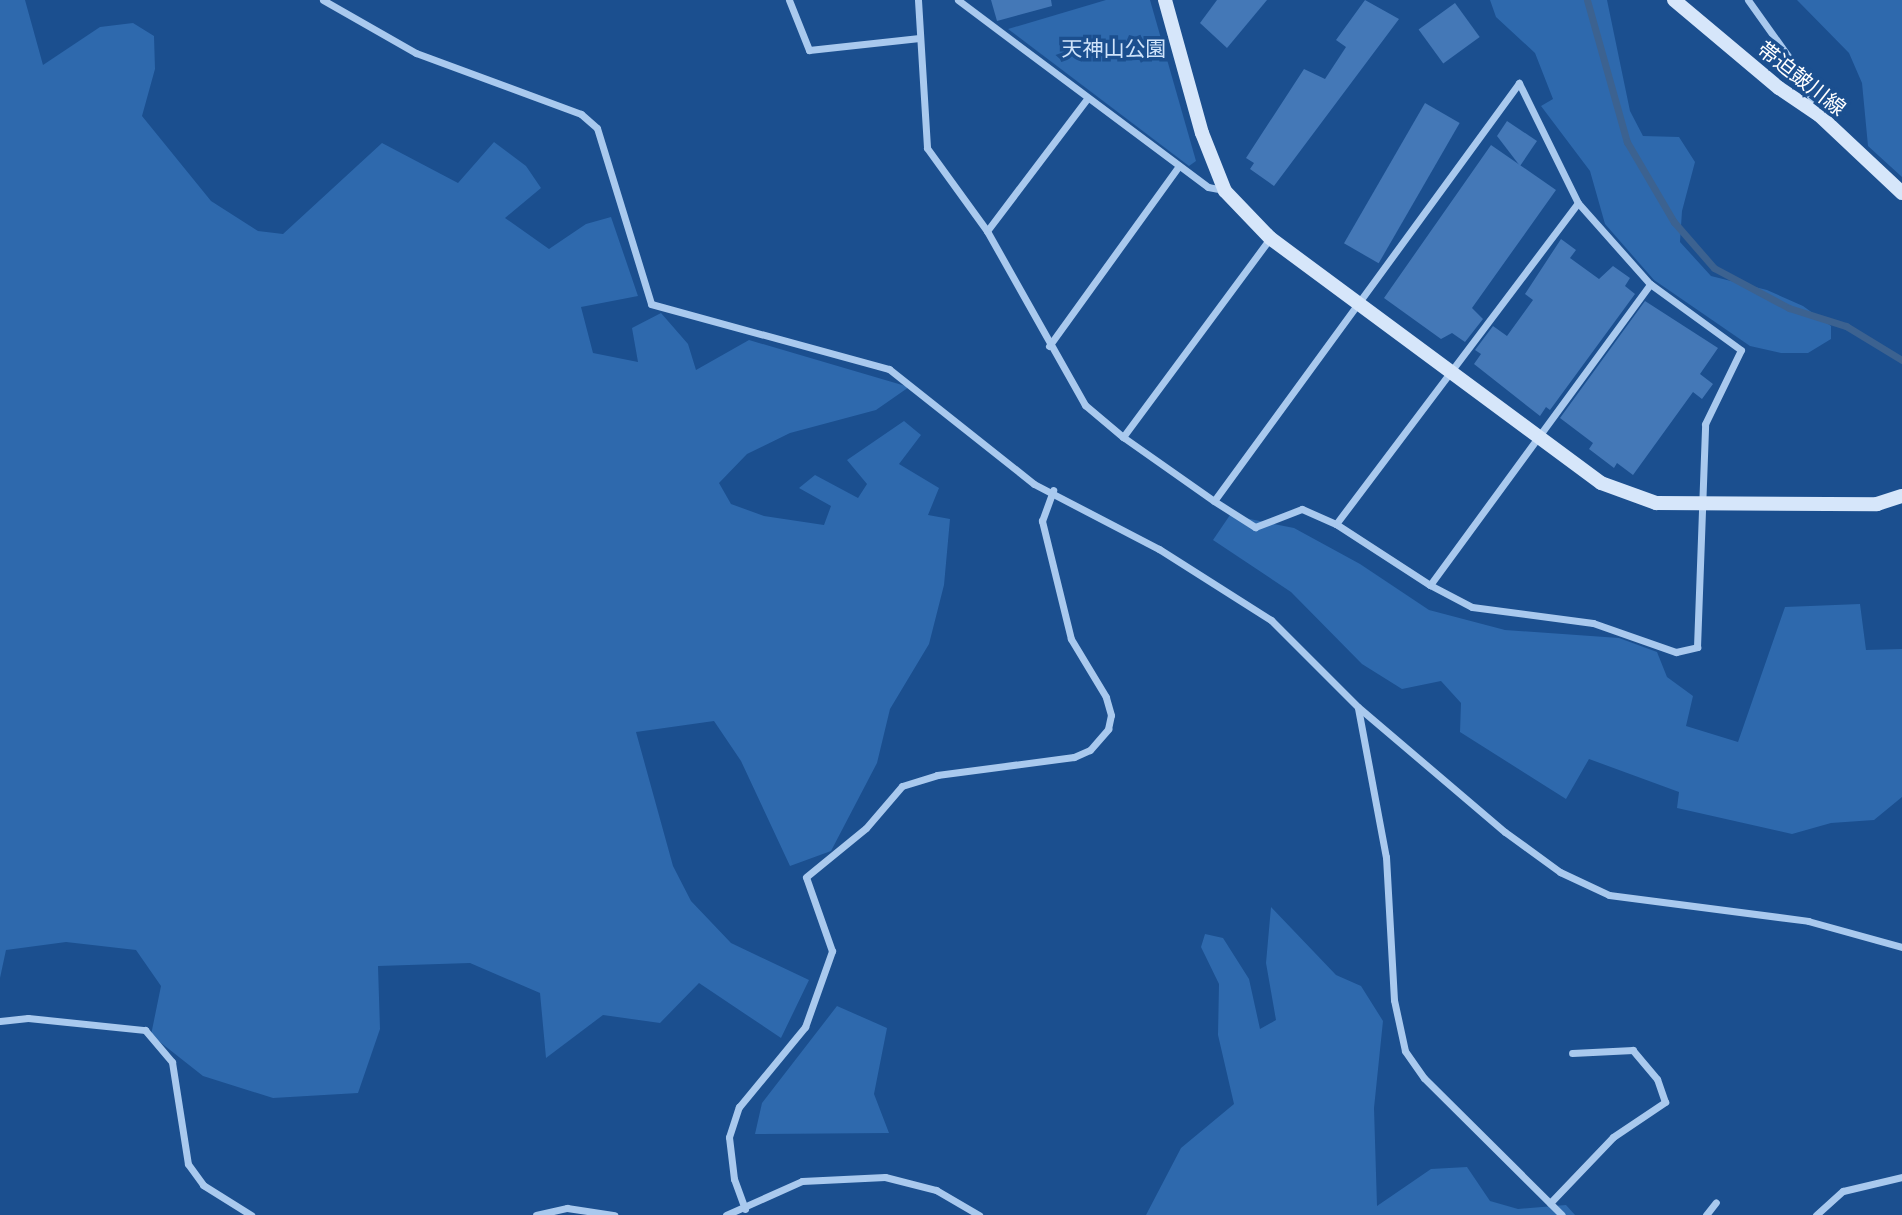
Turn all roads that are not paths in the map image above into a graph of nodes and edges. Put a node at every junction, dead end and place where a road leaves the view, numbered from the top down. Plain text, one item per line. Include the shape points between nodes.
1 (323, 0) edge
2 (789, 0) edge
3 (918, 0) edge
4 (958, 0) edge
5 (1165, 0) edge
6 (1674, 0) edge
7 (1748, 0) edge
8 (919, 38) junction
9 (1087, 99) junction
10 (1819, 115) junction
11 (1179, 166) junction
12 (1225, 191) junction
13 (1902, 193) edge
14 (1578, 203) junction
15 (987, 231) junction
16 (1270, 237) junction
17 (1650, 284) junction
18 (1358, 303) junction
19 (1049, 346) junction
20 (1450, 372) junction
21 (1123, 437) junction
22 (1537, 438) junction
23 (1053, 491) junction
24 (1902, 496) edge
25 (1214, 501) junction
26 (1703, 504) junction
27 (1336, 524) junction
28 (1430, 585) junction
29 (1358, 707) junction
30 (1902, 947) edge
31 (0, 1021) edge
32 (1572, 1053) dead end
33 (1902, 1177) edge
34 (1716, 1202) dead end
35 (1550, 1203) junction
36 (567, 1208) junction
37 (746, 1209) junction
38 (251, 1215) edge
39 (536, 1215) edge
40 (553, 1215) edge
41 (614, 1215) edge
42 (726, 1215) edge
43 (979, 1215) edge
44 (1562, 1215) edge
45 (1706, 1215) edge
46 (1816, 1215) edge

1 - 23 street via 416,53 581,114 597,128 651,304 890,369 1034,484
2 - 8 street via 809,50
3 - 8 street
4 - 9 street
5 - 12 street via 1202,133
6 - 10 street, 帯迫皷川線 via 1779,88
7 - 10 street via 1798,70
8 - 15 street via 927,148
9 - 11 street
9 - 15 street
10 - 13 street, 帯迫皷川線
11 - 12 street via 1208,187
11 - 19 street
12 - 16 street
14 - 17 street
14 - 18 street via 1520,83
14 - 20 street
15 - 19 street
16 - 18 street
16 - 21 street
17 - 22 street
17 - 26 street via 1741,350 1705,424
18 - 20 street
18 - 25 street
19 - 21 street via 1085,405
20 - 22 street
20 - 27 street
21 - 25 street
22 - 26 street via 1601,483 1628,495 1656,503
22 - 28 street
23 - 29 street via 1159,549 1271,620
23 - 37 street via 1042,521 1071,639 1105,697 1111,715 1108,729 1090,750 1074,757 937,775 902,786 866,828 806,877 832,951 805,1027 739,1107 732,1127 734,1179
24 - 26 street via 1877,504
25 - 27 street via 1255,527 1301,509
26 - 28 street via 1697,646 1676,652 1593,623 1472,607
27 - 28 street
29 - 30 street via 1505,832 1560,872 1609,895 1808,921
29 - 35 street via 1386,857 1394,1000 1405,1051 1424,1078
31 - 38 street via 28,1018 145,1030 172,1062 188,1164 203,1185
32 - 35 street via 1633,1050 1657,1079 1665,1102 1613,1137
33 - 46 street via 1843,1191
34 - 45 street
35 - 44 street
36 - 39 street
36 - 40 street
36 - 41 street
37 - 42 street
37 - 43 street via 802,1181 885,1177 936,1190

